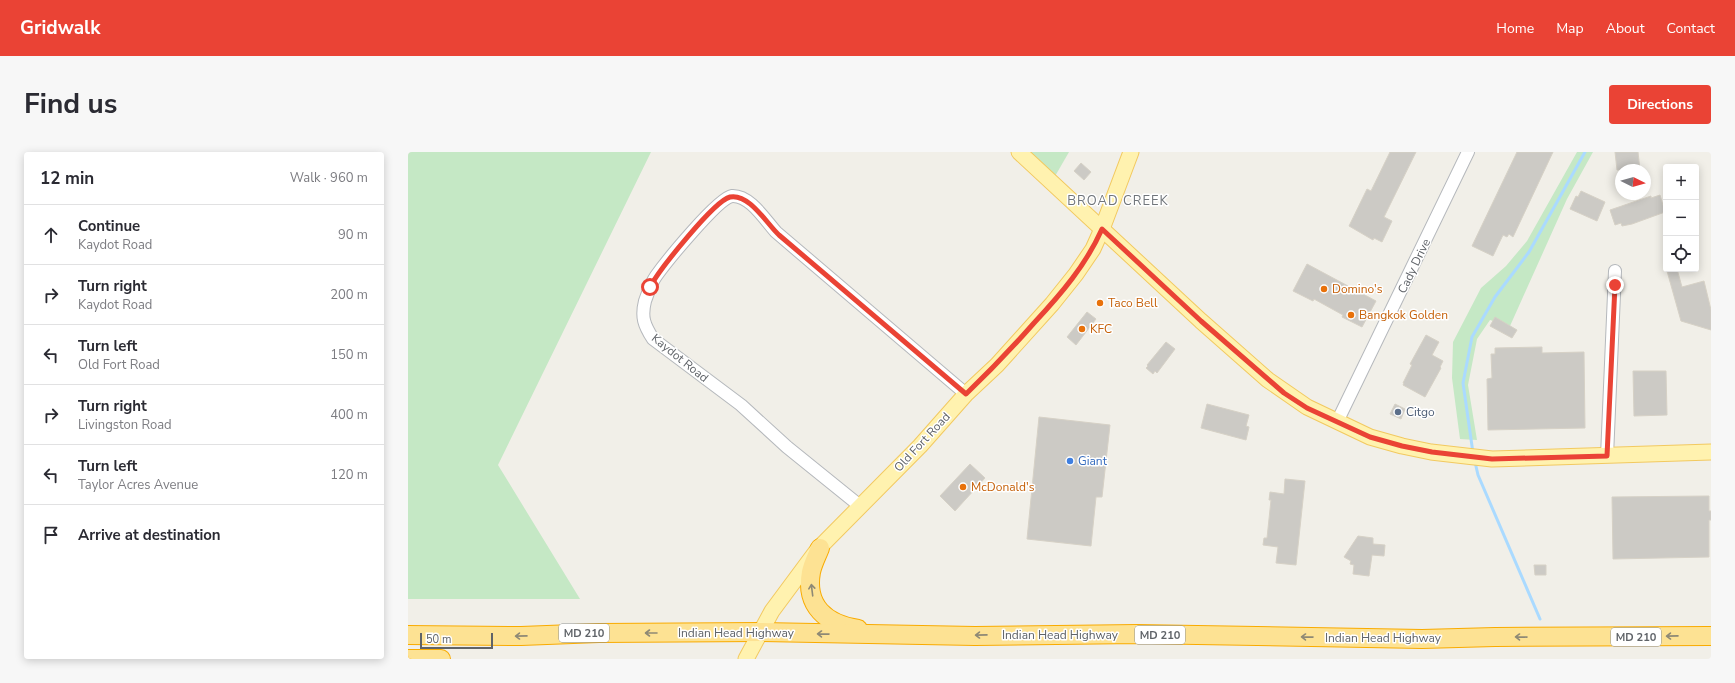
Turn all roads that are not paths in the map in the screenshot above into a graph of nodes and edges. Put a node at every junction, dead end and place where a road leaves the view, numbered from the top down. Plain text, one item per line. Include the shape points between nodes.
1 (1019, 152) edge
2 (1131, 152) edge
3 (1468, 152) edge
4 (1102, 229) junction
5 (1615, 271) dead end
6 (966, 394) junction
7 (1337, 422) junction
8 (1711, 452) edge
9 (1607, 456) junction
10 (860, 506) junction
11 (820, 548) junction
12 (760, 632) junction
13 (408, 635) edge
14 (900, 635) junction
15 (1711, 636) edge
16 (408, 659) edge
17 (441, 659) edge
18 (746, 659) edge

1 - 4 main road
2 - 4 main road, Old Fort Road
3 - 7 street, Cady Drive
4 - 6 main road, Old Fort Road via 1093,249 1052,304 997,365
4 - 7 main road via 1268,380 1307,408
5 - 9 street
6 - 10 main road, Old Fort Road via 920,446
6 - 10 street, Kaydot Road via 776,232 749,202 731,196 712,210 656,277 645,302 644,324 653,339 741,405
7 - 9 main road via 1370,437 1456,456
8 - 9 main road
10 - 11 main road, Old Fort Road
11 - 12 main road, Old Fort Road via 787,590
14 -> 11 highway via 851,628 825,616 816,606 811,594 811,571
12 -> 13 highway, Indian Head Highway / MD 210
14 -> 12 highway, Indian Head Highway / MD 210
12 - 18 main road, Old Fort Road
15 -> 14 highway, Indian Head Highway / MD 210 via 1495,636 1422,639 1137,634
16 - 17 highway

